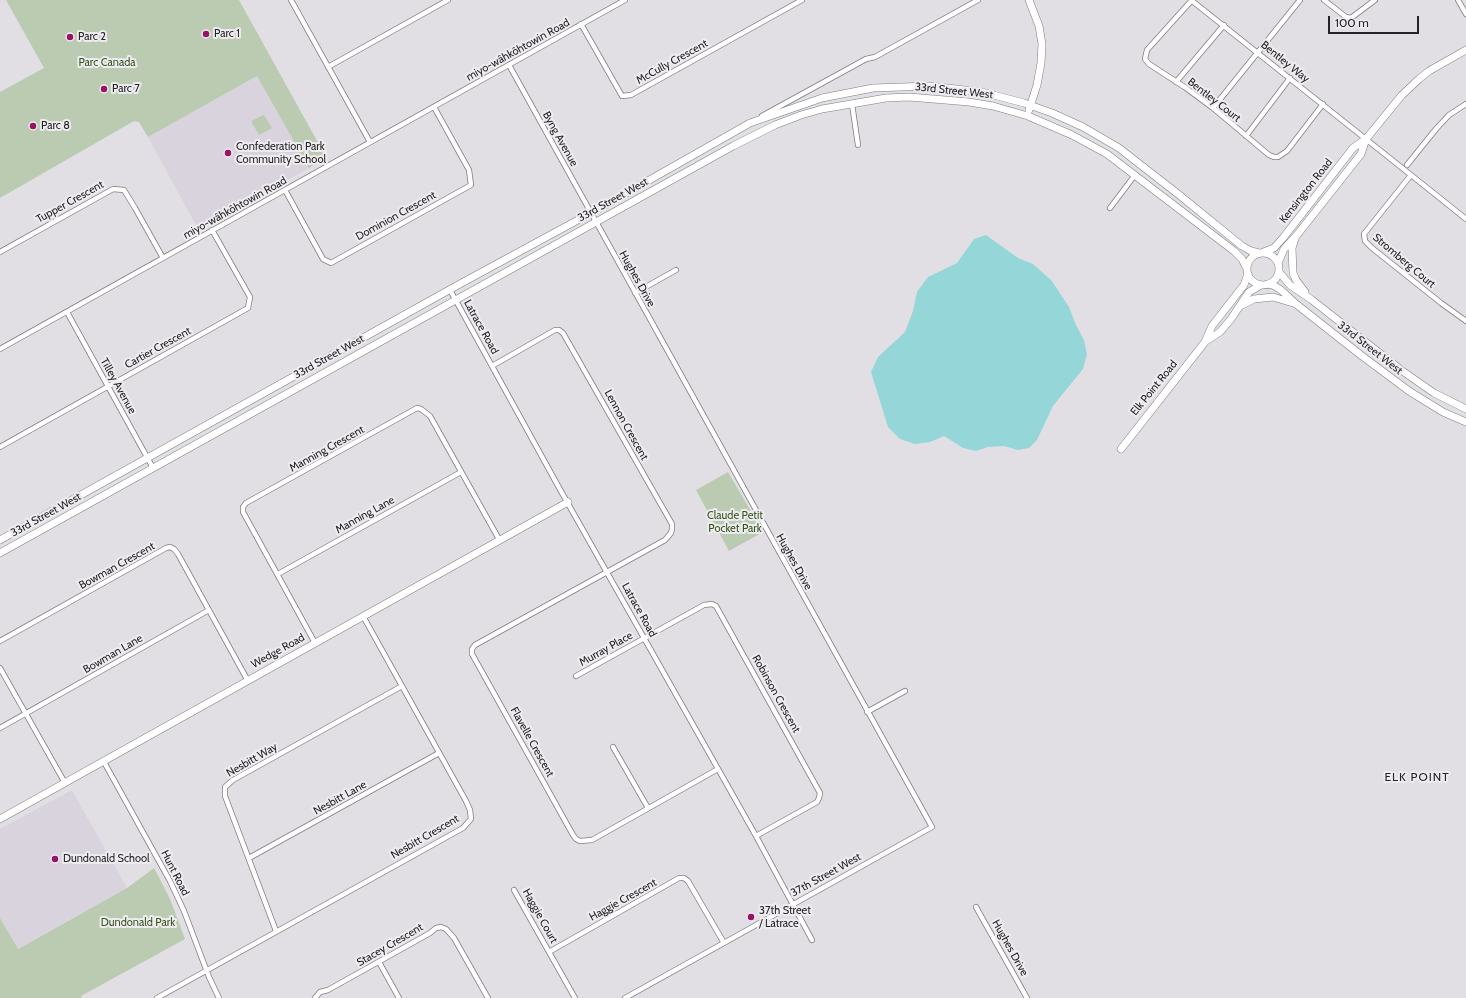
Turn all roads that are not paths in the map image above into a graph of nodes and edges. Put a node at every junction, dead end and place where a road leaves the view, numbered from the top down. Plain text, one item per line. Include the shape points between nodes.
1 (291, 0) edge
2 (448, 0) edge
3 (625, 0) edge
4 (802, 0) edge
5 (978, 0) edge
6 (1029, 0) edge
7 (1192, 0) edge
8 (1300, 0) edge
9 (1324, 0) edge
10 (1375, 0) edge
11 (1458, 0) edge
12 (1466, 14) edge
13 (581, 24) junction
14 (1224, 25) junction
15 (1466, 50) edge
16 (1258, 52) junction
17 (509, 65) junction
18 (328, 66) junction
19 (1290, 78) junction
20 (1176, 82) junction
21 (852, 104) junction
22 (1323, 104) junction
23 (1466, 104) edge
24 (1031, 106) junction
25 (434, 107) junction
26 (1213, 108) junction
27 (1028, 116) junction
28 (750, 123) junction
29 (1246, 136) junction
30 (1366, 139) junction
31 (370, 142) junction
32 (858, 145) dead end
33 (1407, 165) dead end
34 (1135, 175) junction
35 (1411, 175) junction
36 (285, 190) junction
37 (1110, 208) dead end
38 (591, 213) junction
39 (1466, 218) edge
40 (596, 222) junction
41 (212, 230) junction
42 (1297, 235) junction
43 (0, 252) edge
44 (1260, 253) junction
45 (163, 258) junction
46 (1278, 263) junction
47 (676, 270) dead end
48 (1247, 271) junction
49 (1279, 272) junction
50 (1264, 285) junction
51 (450, 290) junction
52 (635, 293) junction
53 (456, 300) junction
54 (1312, 300) junction
55 (1296, 304) junction
56 (1238, 307) junction
57 (67, 312) junction
58 (1466, 321) edge
59 (1205, 342) junction
60 (0, 349) edge
61 (492, 366) junction
62 (108, 386) junction
63 (1466, 409) edge
64 (1466, 422) edge
65 (0, 447) edge
66 (1120, 449) dead end
67 (148, 458) junction
68 (153, 468) junction
69 (461, 472) junction
70 (568, 502) junction
71 (0, 540) edge
72 (500, 541) junction
73 (0, 553) edge
74 (607, 572) junction
75 (278, 574) junction
76 (209, 610) junction
77 (363, 616) junction
78 (644, 638) junction
79 (0, 641) edge
80 (315, 643) junction
81 (0, 668) edge
82 (576, 676) dead end
83 (248, 681) junction
84 (402, 686) junction
85 (906, 691) dead end
86 (867, 712) junction
87 (26, 714) junction
88 (0, 728) edge
89 (613, 747) dead end
90 (439, 753) junction
91 (104, 762) junction
92 (718, 769) junction
93 (65, 784) junction
94 (648, 808) junction
95 (0, 819) edge
96 (932, 827) joint
97 (756, 836) junction
98 (249, 858) junction
99 (514, 890) dead end
100 (793, 905) junction
101 (976, 907) dead end
102 (276, 931) junction
103 (812, 940) dead end
104 (724, 943) junction
105 (549, 952) junction
106 (379, 962) junction
107 (206, 970) junction
108 (157, 998) edge
109 (220, 998) edge
110 (315, 998) edge
111 (399, 998) edge
112 (488, 998) edge
113 (575, 998) edge
114 (625, 998) edge
115 (1027, 998) edge

1 - 18 street
2 - 18 street
3 - 13 street, miyo-wâhkôhtowin Road
4 - 13 street, McCully Crescent via 632,95 622,96
5 - 28 street, 33rd Street West
6 - 24 main road via 1042,44 1042,63
7 - 14 street, Bentley Way
7 - 20 street, Bentley Court via 1148,48 1145,59
8 - 16 street
9 - 10 street via 1351,18
11 - 12 street
13 - 17 street, miyo-wâhkôhtowin Road
14 - 16 street, Bentley Way
14 - 20 street
15 - 30 main road, Kensington Road via 1441,63 1419,79 1402,95
16 - 19 street, Bentley Way
16 - 26 street
17 - 25 street, miyo-wâhkôhtowin Road
17 - 38 street, Byng Avenue
18 - 31 street
19 - 22 street, Bentley Way
19 - 29 street
20 - 26 street, Bentley Court
21 - 27 main road, 33rd Street West via 886,98 940,98 993,106
21 - 32 street
21 - 40 main road, 33rd Street West via 801,115 754,135
22 - 29 street, Bentley Court via 1287,151 1278,157 1269,155
22 - 30 street, Bentley Way
23 - 33 street via 1449,115
24 - 27 main road
24 - 28 main road, 33rd Street West via 982,92 930,86 903,86 873,88 822,98
24 - 44 main road, 33rd Street West via 1068,119 1119,148 1242,246
25 - 31 street, miyo-wâhkôhtowin Road
25 - 36 street, Dominion Crescent via 469,170 471,185 330,263 323,259
26 - 29 street, Bentley Court
27 - 34 main road, 33rd Street West via 1092,145
28 - 38 main road, 33rd Street West
30 - 35 street
30 - 42 main road, Kensington Road via 1361,154
30 - 44 main road, Kensington Road via 1353,148 1274,248
31 - 36 street, miyo-wâhkôhtowin Road
34 - 37 street
34 - 48 main road, 33rd Street West via 1234,251 1242,259
35 - 39 street
35 - 58 street, Stromberg Court via 1364,234 1365,241
36 - 41 street, miyo-wâhkôhtowin Road
38 - 40 street, Byng Avenue
38 - 51 main road, 33rd Street West
40 - 52 street, Hughes Drive
40 - 53 main road, 33rd Street West
41 - 45 street, miyo-wâhkôhtowin Road
41 - 62 street, Cartier Crescent via 250,296 248,308
42 - 46 main road, Kensington Road via 1284,249
42 - 54 main road via 1292,248 1293,273
43 - 45 street, Tupper Crescent via 113,189 124,190
44 - 46 main road, 33rd Street West via 1269,254
44 - 48 main road via 1249,261
45 - 57 street, miyo-wâhkôhtowin Road
46 - 49 main road
47 - 52 street
48 - 50 main road, 33rd Street West via 1253,281
48 - 59 main road, Elk Point Road via 1244,286 1212,326
49 - 50 main road via 1275,280
49 - 54 main road, 33rd Street West via 1287,282
50 - 55 main road, 33rd Street West via 1273,285
50 - 56 main road, Elk Point Road via 1249,292
51 - 53 street, Latrace Road
51 - 67 main road, 33rd Street West
52 - 86 street, Hughes Drive
53 - 61 street, Latrace Road
53 - 68 main road, 33rd Street West
54 - 63 main road, 33rd Street West via 1405,374 1434,393
55 - 56 main road via 1273,297 1254,299
55 - 64 main road, 33rd Street West via 1409,391 1443,412
56 - 59 main road, Elk Point Road via 1220,332
57 - 60 street, miyo-wâhkôhtowin Road
57 - 62 street, Tilley Avenue
59 - 66 main road, Elk Point Road
61 - 70 street, Latrace Road
61 - 74 street, Lennon Crescent via 555,330 563,333 672,524 671,533 665,540
62 - 65 street, Cartier Crescent
62 - 67 street, Tilley Avenue
67 - 68 street, Tilley Avenue
67 - 71 main road, 33rd Street West
68 - 73 main road, 33rd Street West
69 - 72 street, Manning Crescent
69 - 75 street, Manning Lane
69 - 75 street, Manning Crescent via 430,416 417,408 246,503 243,512
70 - 72 main road, Wedge Road
70 - 74 street, Latrace Road
72 - 77 main road, Wedge Road
74 - 78 street, Latrace Road
74 - 94 street, Flavelle Crescent via 475,645 472,654 576,839 592,840
75 - 80 street, Manning Crescent
76 - 79 street, Bowman Crescent via 178,554 170,547
76 - 83 street, Bowman Crescent
76 - 87 street, Bowman Lane
77 - 80 main road, Wedge Road
77 - 84 street, Nesbitt Crescent
78 - 82 street, Murray Place
78 - 92 street, Latrace Road
78 - 97 street, Robinson Crescent via 708,603 716,606 722,615 820,793 820,798 816,802
80 - 83 main road, Wedge Road
81 - 87 street
83 - 91 main road, Wedge Road
84 - 90 street, Nesbitt Crescent
84 - 98 street, Nesbitt Way via 233,780 225,787 225,796
85 - 86 street
86 - 96 street, Hughes Drive
87 - 88 street, Bowman Lane
87 - 93 street
89 - 94 street
90 - 98 street, Nesbitt Lane
90 - 102 street, Nesbitt Crescent via 470,810 471,819 463,828
91 - 93 main road, Wedge Road
91 - 107 street, Hunt Road via 173,886
92 - 94 street, Flavelle Crescent
92 - 97 street, Latrace Road
93 - 95 main road, Wedge Road
96 - 100 street, 37th Street West
97 - 100 street, Latrace Road
98 - 102 street, Nesbitt Way
99 - 105 street, Haggie Court
100 - 103 street, Latrace Road
100 - 104 street, 37th Street West
101 - 115 street, Hughes Drive
102 - 107 street, Nesbitt Crescent
104 - 105 street, Haggie Crescent via 688,881 679,878
104 - 114 street, 37th Street West
105 - 113 street
106 - 110 street, Stacey Crescent via 320,992
106 - 111 street
106 - 112 street, Stacey Crescent via 436,928 446,929 454,938
107 - 108 street, Nesbitt Crescent
107 - 109 street, Hunt Road

